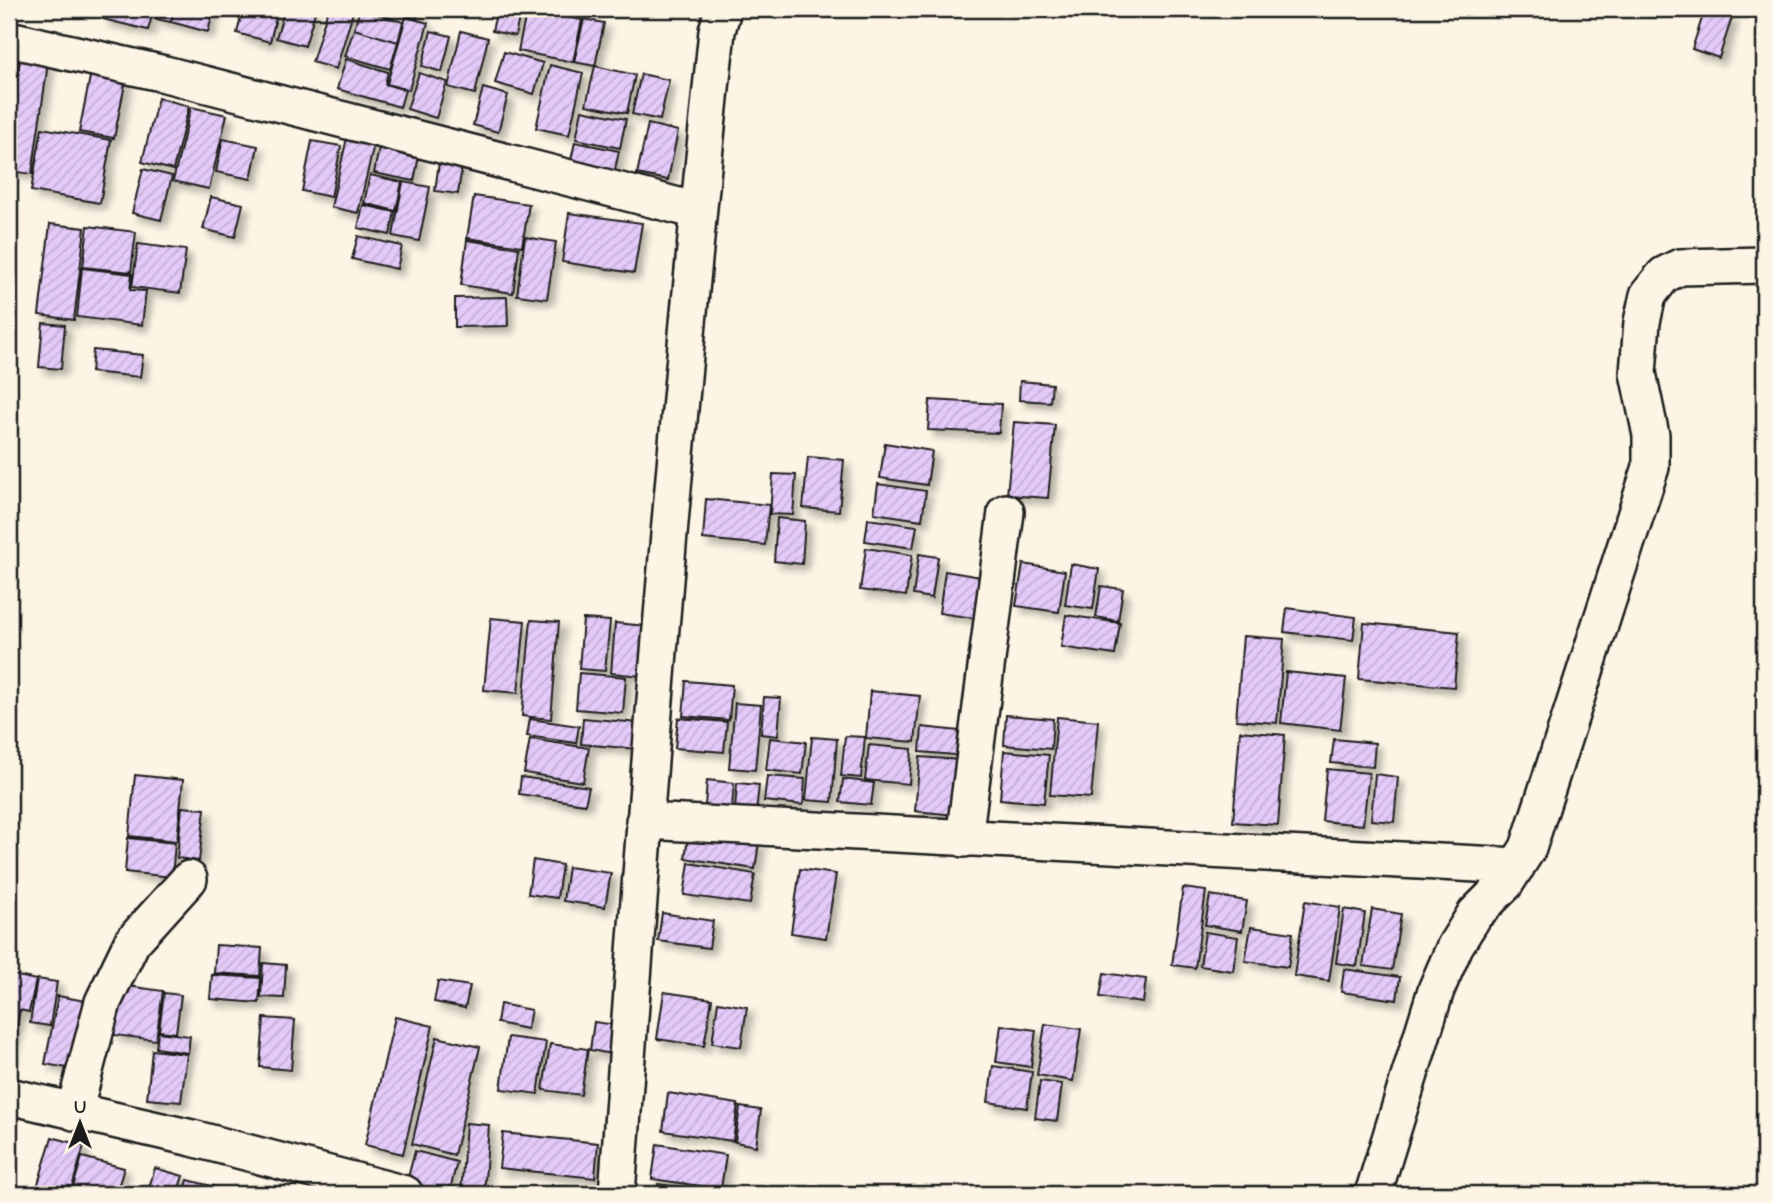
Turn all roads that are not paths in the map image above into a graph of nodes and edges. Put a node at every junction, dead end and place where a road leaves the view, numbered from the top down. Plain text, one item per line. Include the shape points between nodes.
1 (723, 9) edge
2 (9, 39) edge
3 (698, 211) junction
4 (1764, 265) edge
5 (1006, 512) dead end
6 (644, 821) junction
7 (964, 839) junction
8 (1517, 866) junction
9 (189, 879) dead end
10 (9, 1096) edge
11 (74, 1112) junction
12 (405, 1194) edge
13 (617, 1194) edge
14 (1373, 1194) edge

1 - 3 street
2 - 3 street via 165,74
3 - 6 street
4 - 8 street via 1680,267 1664,275 1648,295 1638,373 1651,435 1651,467 1528,848
5 - 7 street
6 - 7 street
6 - 13 street
7 - 8 street
8 - 14 street via 1475,914 1455,946 1436,990
9 - 11 street via 132,942 103,1002
10 - 11 street
11 - 12 street

